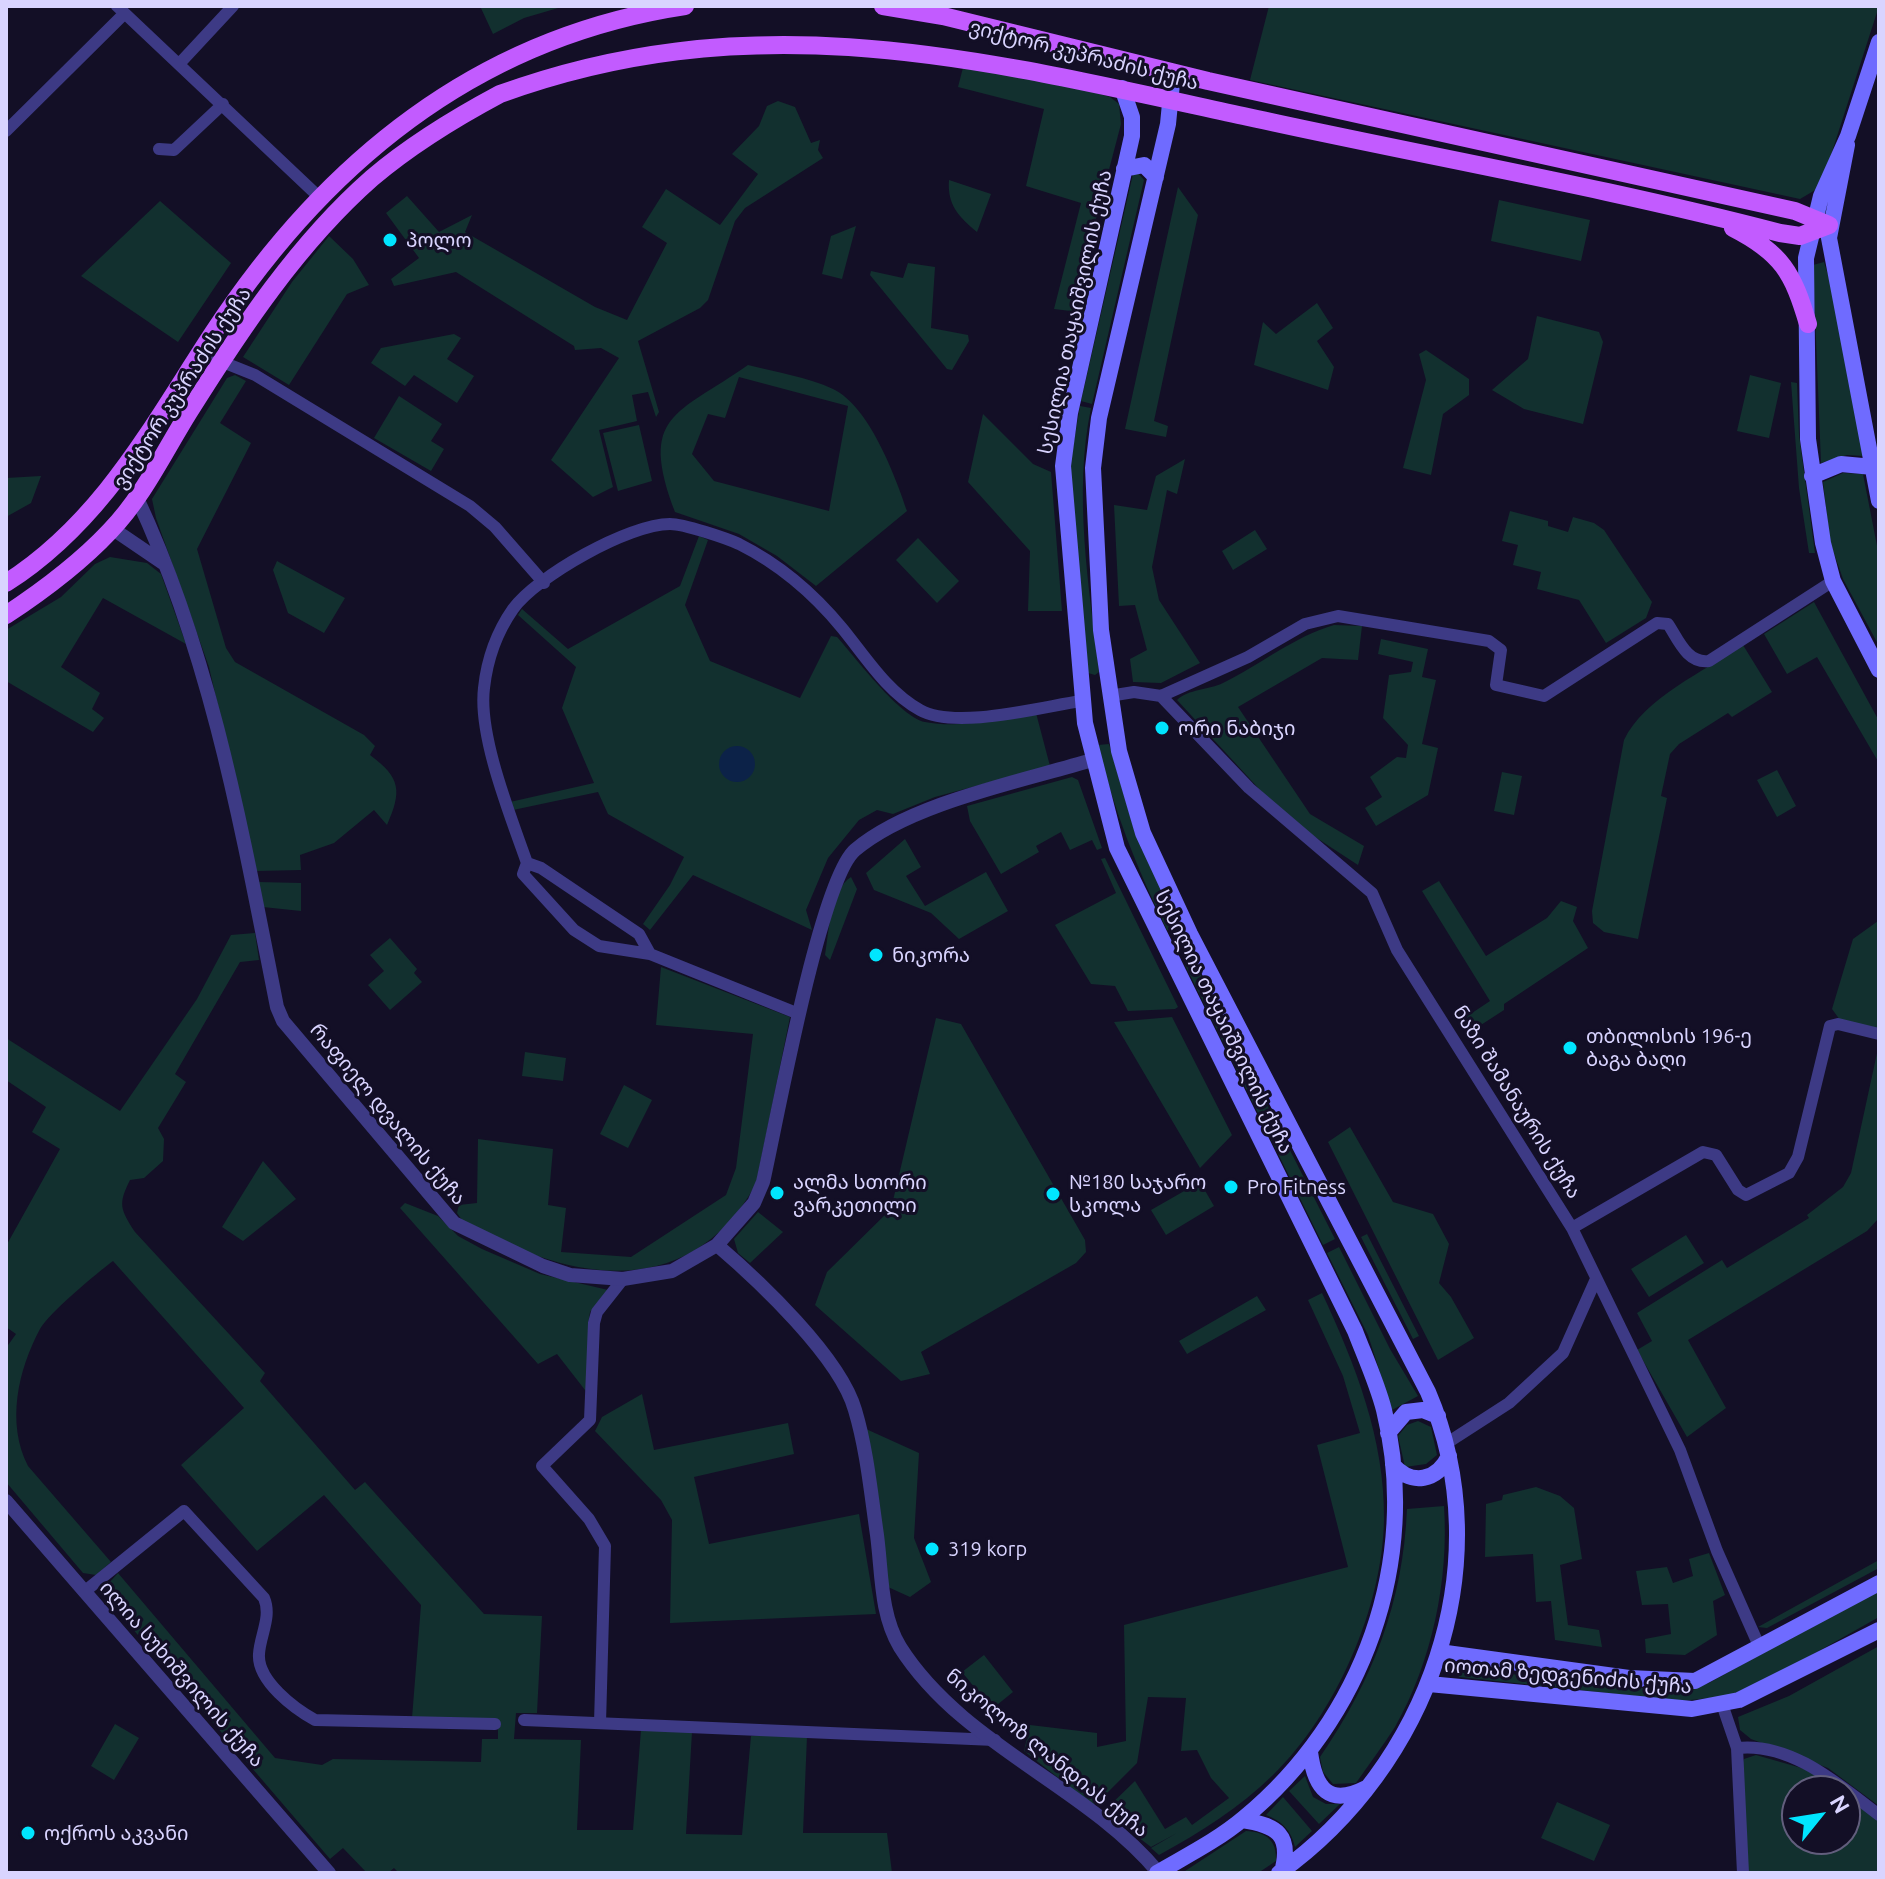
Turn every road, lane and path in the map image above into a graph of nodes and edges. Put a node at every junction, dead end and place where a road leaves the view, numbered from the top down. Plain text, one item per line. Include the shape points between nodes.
1 (233, 6) edge
2 (685, 6) edge
3 (883, 6) edge
4 (121, 10) edge
5 (988, 28) junction
6 (865, 29) dead end
7 (628, 40) dead end
8 (1879, 42) edge
9 (977, 51) junction
10 (180, 63) junction
11 (1173, 73) junction
12 (1122, 88) junction
13 (1172, 100) junction
14 (223, 104) junction
15 (412, 119) junction
16 (6, 131) edge
17 (426, 136) junction
18 (159, 149) dead end
19 (1124, 169) junction
20 (1156, 177) junction
21 (318, 196) junction
22 (1709, 216) junction
23 (1818, 225) junction
24 (276, 245) junction
25 (297, 260) junction
26 (1808, 324) junction
27 (200, 353) junction
28 (220, 363) junction
29 (1873, 467) junction
30 (1812, 476) junction
31 (137, 498) junction
32 (1879, 501) edge
33 (93, 509) junction
34 (113, 529) junction
35 (167, 566) junction
36 (1833, 581) junction
37 (6, 583) edge
38 (544, 583) junction
39 (6, 615) edge
40 (1879, 670) edge
41 (1078, 672) junction
42 (1106, 676) junction
43 (1109, 696) junction
44 (1161, 696) junction
45 (1081, 701) junction
46 (1092, 760) junction
47 (527, 863) junction
48 (1184, 920) junction
49 (1156, 932) junction
50 (650, 954) junction
51 (1202, 958) junction
52 (1175, 971) junction
53 (799, 1014) junction
54 (1879, 1034) edge
55 (1572, 1228) junction
56 (717, 1245) junction
57 (623, 1279) junction
58 (1596, 1279) junction
59 (1438, 1416) junction
60 (1388, 1433) junction
61 (1448, 1449) junction
62 (1393, 1465) junction
63 (6, 1501) edge
64 (1879, 1583) edge
65 (84, 1592) junction
66 (1876, 1635) edge
67 (1760, 1648) junction
68 (1439, 1652) junction
69 (1429, 1684) junction
70 (1722, 1704) junction
71 (524, 1720) dead end
72 (600, 1723) junction
73 (495, 1724) dead end
74 (995, 1740) junction
75 (1737, 1748) junction
76 (1310, 1752) junction
77 (1369, 1786) junction
78 (1879, 1815) edge
79 (1242, 1820) junction
80 (1280, 1872) edge
81 (329, 1873) edge
82 (1158, 1873) edge
83 (1743, 1873) edge

1 - 10 street
2 - 15 main road, ვიქტორ კუპრაძის ქუჩა via 602,24 536,48 475,78
3 - 5 main road, ვიქტორ კუპრაძის ქუჩა
4 - 10 street
4 - 16 street
5 - 9 main road
5 - 11 main road, ვიქტორ კუპრაძის ქუჩა
6 - 9 main road, ვიქტორ კუპრაძის ქუჩა
7 - 17 main road, ვიქტორ კუპრაძის ქუჩა via 539,72
8 - 23 main road via 1848,136 1831,169
9 - 12 main road, ვიქტორ კუპრაძის ქუჩა
10 - 14 street
11 - 13 main road, სესილია თაყაიშვილის ქუჩა
11 - 23 main road, ვიქტორ კუპრაძის ქუჩა
12 - 13 main road, ვიქტორ კუპრაძის ქუჩა
12 - 19 main road, სესილია თაყაიშვილის ქუჩა via 1132,117
13 - 20 main road, სესილია თაყაიშვილის ქუჩა
13 - 22 main road, ვიქტორ კუპრაძის ქუჩა
14 - 18 street via 174,150
14 - 21 street
15 - 17 main road
15 - 21 main road, ვიქტორ კუპრაძის ქუჩა
17 - 25 main road, ვიქტორ კუპრაძის ქუჩა via 348,200
19 - 20 main road via 1144,165
19 - 41 main road, სესილია თაყაიშვილის ქუჩა via 1063,466
20 - 42 main road, სესილია თაყაიშვილის ქუჩა via 1099,418 1093,468
21 - 24 main road, ვიქტორ კუპრაძის ქუჩა
22 - 23 main road, ვიქტორ კუპრაძის ქუჩა via 1780,233
22 - 26 main road via 1782,262 1794,279
23 - 26 main road via 1806,258
23 - 29 main road
24 - 25 main road
24 - 27 main road, ვიქტორ კუპრაძის ქუჩა
25 - 28 main road, ვიქტორ კუპრაძის ქუჩა
26 - 30 main road
27 - 28 street
27 - 33 main road, ვიქტორ კუპრაძის ქუჩა via 146,439
28 - 31 main road, ვიქტორ კუპრაძის ქუჩა
28 - 38 street via 255,375 470,506
29 - 30 main road via 1841,464
29 - 32 main road
30 - 36 main road
31 - 34 main road, ვიქტორ კუპრაძის ქუჩა
31 - 35 street, რაფიელ დვალის ქუჩა
33 - 34 main road
33 - 37 main road, ვიქტორ კუპრაძის ქუჩა
34 - 35 street
34 - 39 main road, ვიქტორ კუპრაძის ქუჩა via 57,580
35 - 57 street, რაფიელ დვალის ქუჩა via 204,672 283,1021 454,1223 570,1275
36 - 40 main road
36 - 44 street via 1709,661 1690,656 1668,624 1657,623 1544,696 1496,685 1501,650 1489,641 1338,616 1305,624 1248,657
38 - 45 street via 614,539 671,524 737,543 771,563 826,610 885,682 921,711 955,719
38 - 47 street via 515,607 494,643 483,690 489,744
41 - 42 main road via 1092,684
41 - 45 main road, სესილია თაყაიშვილის ქუჩა
42 - 43 main road, სესილია თაყაიშვილის ქუჩა
43 - 44 street
43 - 45 main road
43 - 48 main road, სესილია თაყაიშვილის ქუჩა via 1143,833
44 - 55 street, ნაზი შამანაურის ქუჩა via 1249,788 1372,893 1397,950
45 - 46 main road, სესილია თაყაიშვილის ქუჩა
46 - 49 main road, სესილია თაყაიშვილის ქუჩა via 1117,848
46 - 53 street, რაფიელ დვალის ქუჩა via 914,816 851,852 828,898
47 - 50 street via 639,934
47 - 50 street via 523,874 531,887 587,939 599,946
48 - 49 main road via 1183,932 1175,940
48 - 51 main road, სესილია თაყაიშვილის ქუჩა
49 - 52 main road, სესილია თაყაიშვილის ქუჩა
50 - 53 street
51 - 52 main road via 1189,955
51 - 59 main road, სესილია თაყაიშვილის ქუჩა
52 - 60 main road, სესილია თაყაიშვილის ქუჩა via 1333,1281 1375,1383
53 - 56 street, რაფიელ დვალის ქუჩა via 763,1182 754,1203
54 - 55 street via 1830,1026 1798,1157 1789,1173 1746,1195 1716,1155 1703,1152
55 - 58 street, ნაზი შამანაურის ქუჩა
56 - 57 street, რაფიელ დვალის ქუჩა via 672,1271
56 - 74 street, ნიკოლოზ ლანდიას ქუჩა via 779,1301 818,1348 853,1404 883,1601 897,1642 917,1672
57 - 72 street via 594,1323 590,1420 542,1466 589,1519 605,1546
58 - 61 street via 1563,1353
58 - 67 street, ნაზი შამანაურის ქუჩა via 1680,1450
59 - 60 main road via 1423,1410 1406,1412
59 - 61 main road, სესილია თაყაიშვილის ქუჩა
60 - 62 main road, სესილია თაყაიშვილის ქუჩა
61 - 62 main road via 1444,1467 1422,1479
61 - 68 main road, სესილია თაყაიშვილის ქუჩა via 1458,1515 1457,1565
62 - 76 main road, სესილია თაყაიშვილის ქუჩა via 1396,1531 1379,1615 1354,1681
63 - 65 street, ილია სუხიშვილის ქუჩა
64 - 67 main road, იოთამ ზედგენიძის ქუჩა
65 - 73 street via 184,1511 264,1598 268,1610 259,1661 296,1711 315,1720
65 - 81 street, ილია სუხიშვილის ქუჩა
66 - 70 main road, იოთამ ზედგენიძის ქუჩა via 1772,1686
67 - 68 main road, იოთამ ზედგენიძის ქუჩა via 1705,1678 1685,1682
68 - 69 main road, სესილია თაყაიშვილის ქუჩა
69 - 70 main road, იოთამ ზედგენიძის ქუჩა via 1662,1708
69 - 77 main road, სესილია თაყაიშვილის ქუჩა
70 - 75 street
71 - 72 street
72 - 74 street
74 - 82 street, ნიკოლოზ ლანდიას ქუჩა via 1107,1825
75 - 78 street via 1762,1748 1820,1771
75 - 83 street
76 - 77 main road via 1315,1778 1326,1792 1342,1796
76 - 79 main road, სესილია თაყაიშვილის ქუჩა
77 - 80 main road, სესილია თაყაიშვილის ქუჩა via 1324,1838
79 - 80 main road via 1263,1823 1281,1836 1286,1855
79 - 82 main road, სესილია თაყაიშვილის ქუჩა

